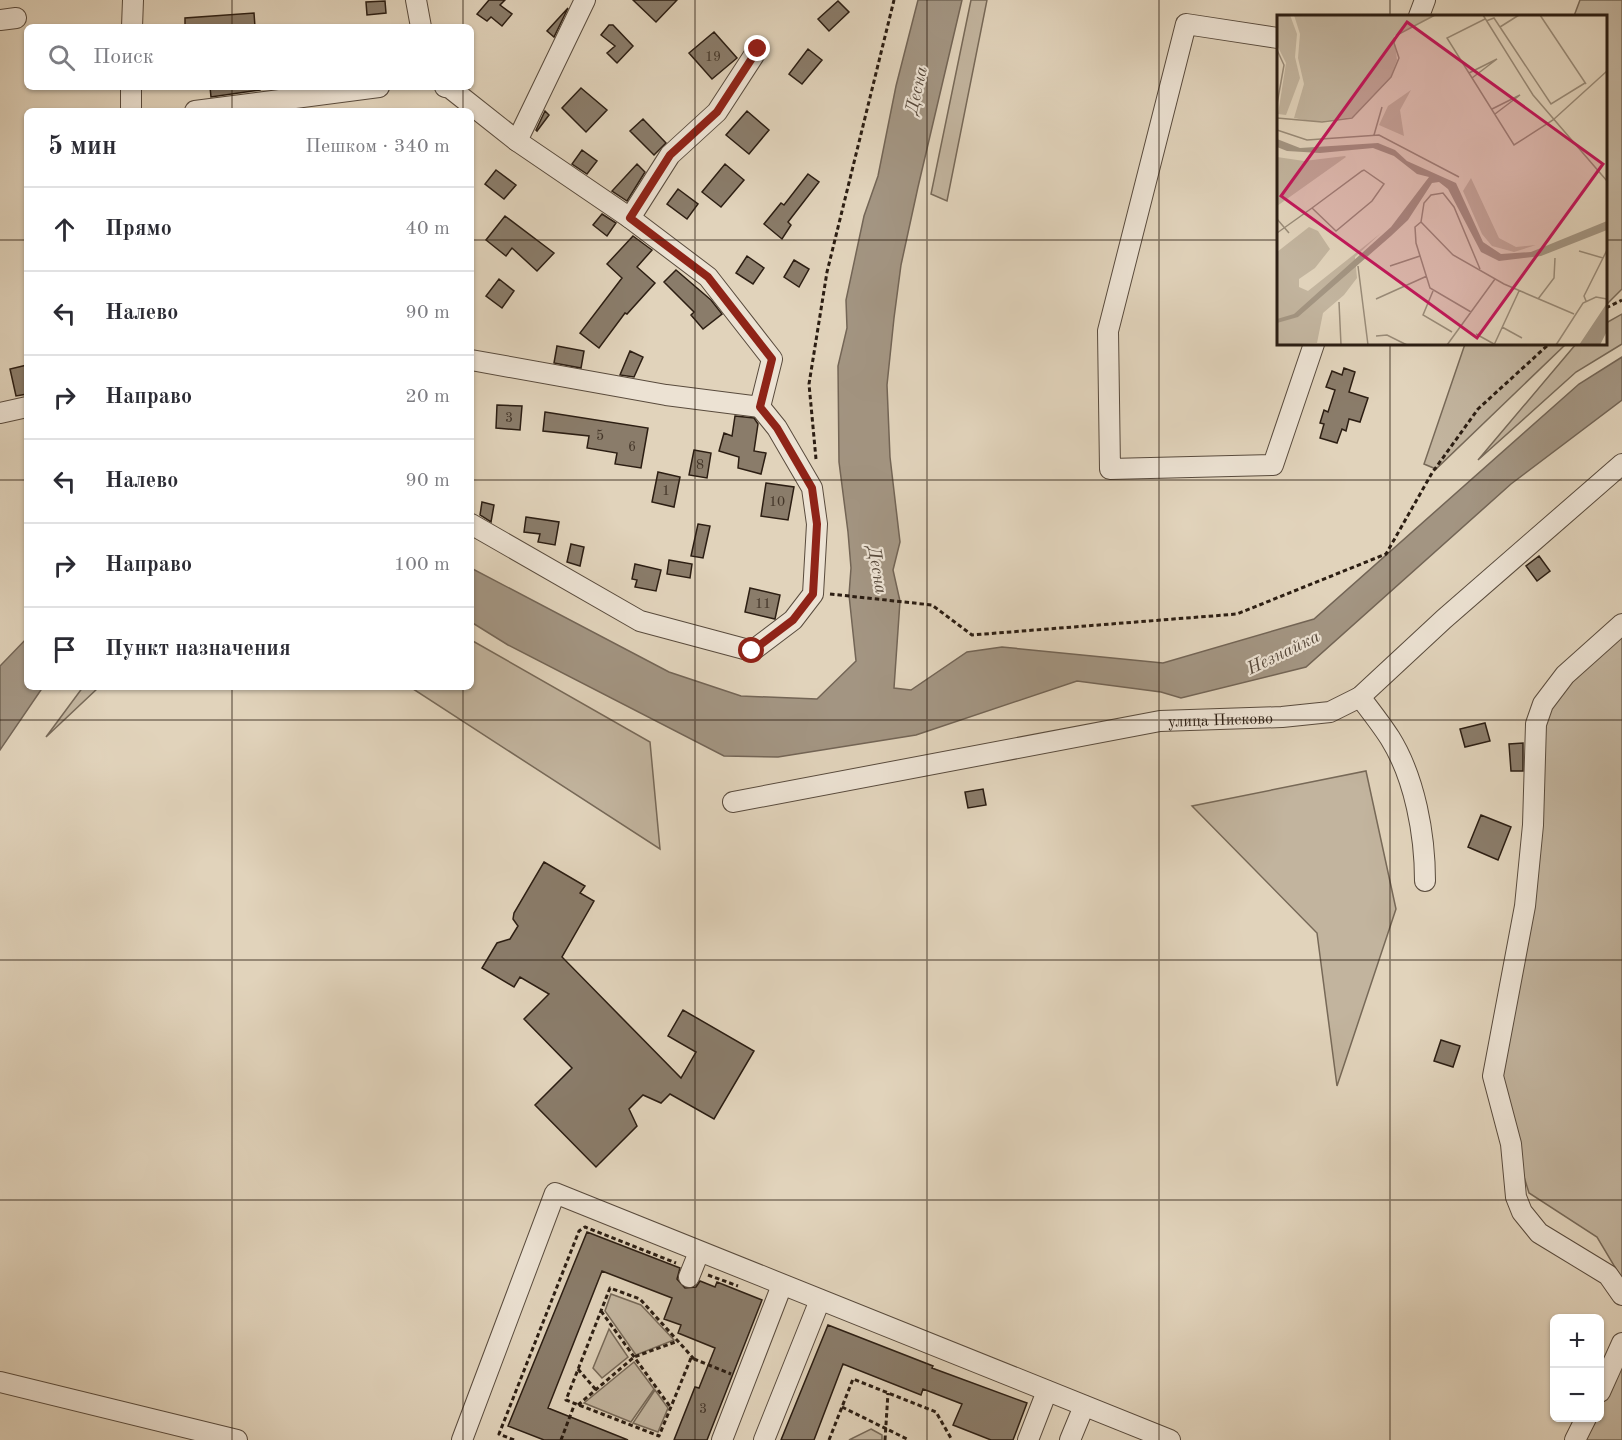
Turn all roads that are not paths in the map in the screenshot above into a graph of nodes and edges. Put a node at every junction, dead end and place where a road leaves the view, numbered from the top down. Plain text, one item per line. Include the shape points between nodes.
1 (133, 0) edge
2 (416, 0) edge
3 (585, 0) edge
4 (1425, 0) edge
5 (1419, 15) edge
6 (132, 24) edge
7 (420, 24) edge
8 (1277, 38) edge
9 (758, 49) dead end
10 (131, 90) edge
11 (356, 90) edge
12 (453, 90) edge
13 (130, 108) edge
14 (218, 108) edge
15 (517, 141) junction
16 (630, 218) junction
17 (1314, 345) edge
18 (474, 361) edge
19 (760, 407) junction
20 (24, 408) edge
21 (0, 413) edge
22 (1622, 464) edge
23 (474, 526) edge
24 (1622, 624) edge
25 (1360, 697) junction
26 (733, 802) dead end
27 (1425, 882) dead end
28 (699, 1252) junction
29 (689, 1277) dead end
30 (782, 1285) junction
31 (1622, 1295) edge
32 (820, 1300) junction
33 (1622, 1342) edge
34 (1604, 1381) edge
35 (0, 1382) edge
36 (1047, 1391) junction
37 (1084, 1406) junction
38 (1584, 1422) edge
39 (237, 1440) edge
40 (462, 1440) edge
41 (722, 1440) edge
42 (764, 1440) edge
43 (1028, 1440) edge
44 (1070, 1440) edge
45 (1170, 1440) edge
46 (1575, 1440) edge

1 - 6 street
2 - 7 street
3 - 15 street
4 - 5 street
8 - 17 street via 1186,24 1108,331 1110,469 1273,465
9 - 16 street via 717,112 670,155
10 - 13 street
11 - 14 street
12 - 15 street
15 - 16 street
16 - 19 street via 708,277 772,359
18 - 19 street via 666,395
19 - 23 street via 812,488 817,524 813,594 793,620 752,651 640,621
20 - 21 street
22 - 25 street, улица Писково
24 - 31 street via 1565,675 1543,704 1536,724 1533,825 1525,906 1493,1076 1511,1144 1516,1197 1522,1212 1539,1233 1608,1275
25 - 26 street, улица Писково via 1330,712 1160,721
25 - 27 street via 1391,740 1416,801
28 - 29 street
28 - 30 street
28 - 40 street via 555,1193
30 - 32 street
30 - 41 street
32 - 36 street
32 - 42 street
33 - 34 street
35 - 39 street
36 - 37 street
36 - 43 street
37 - 44 street
37 - 45 street
38 - 46 street

